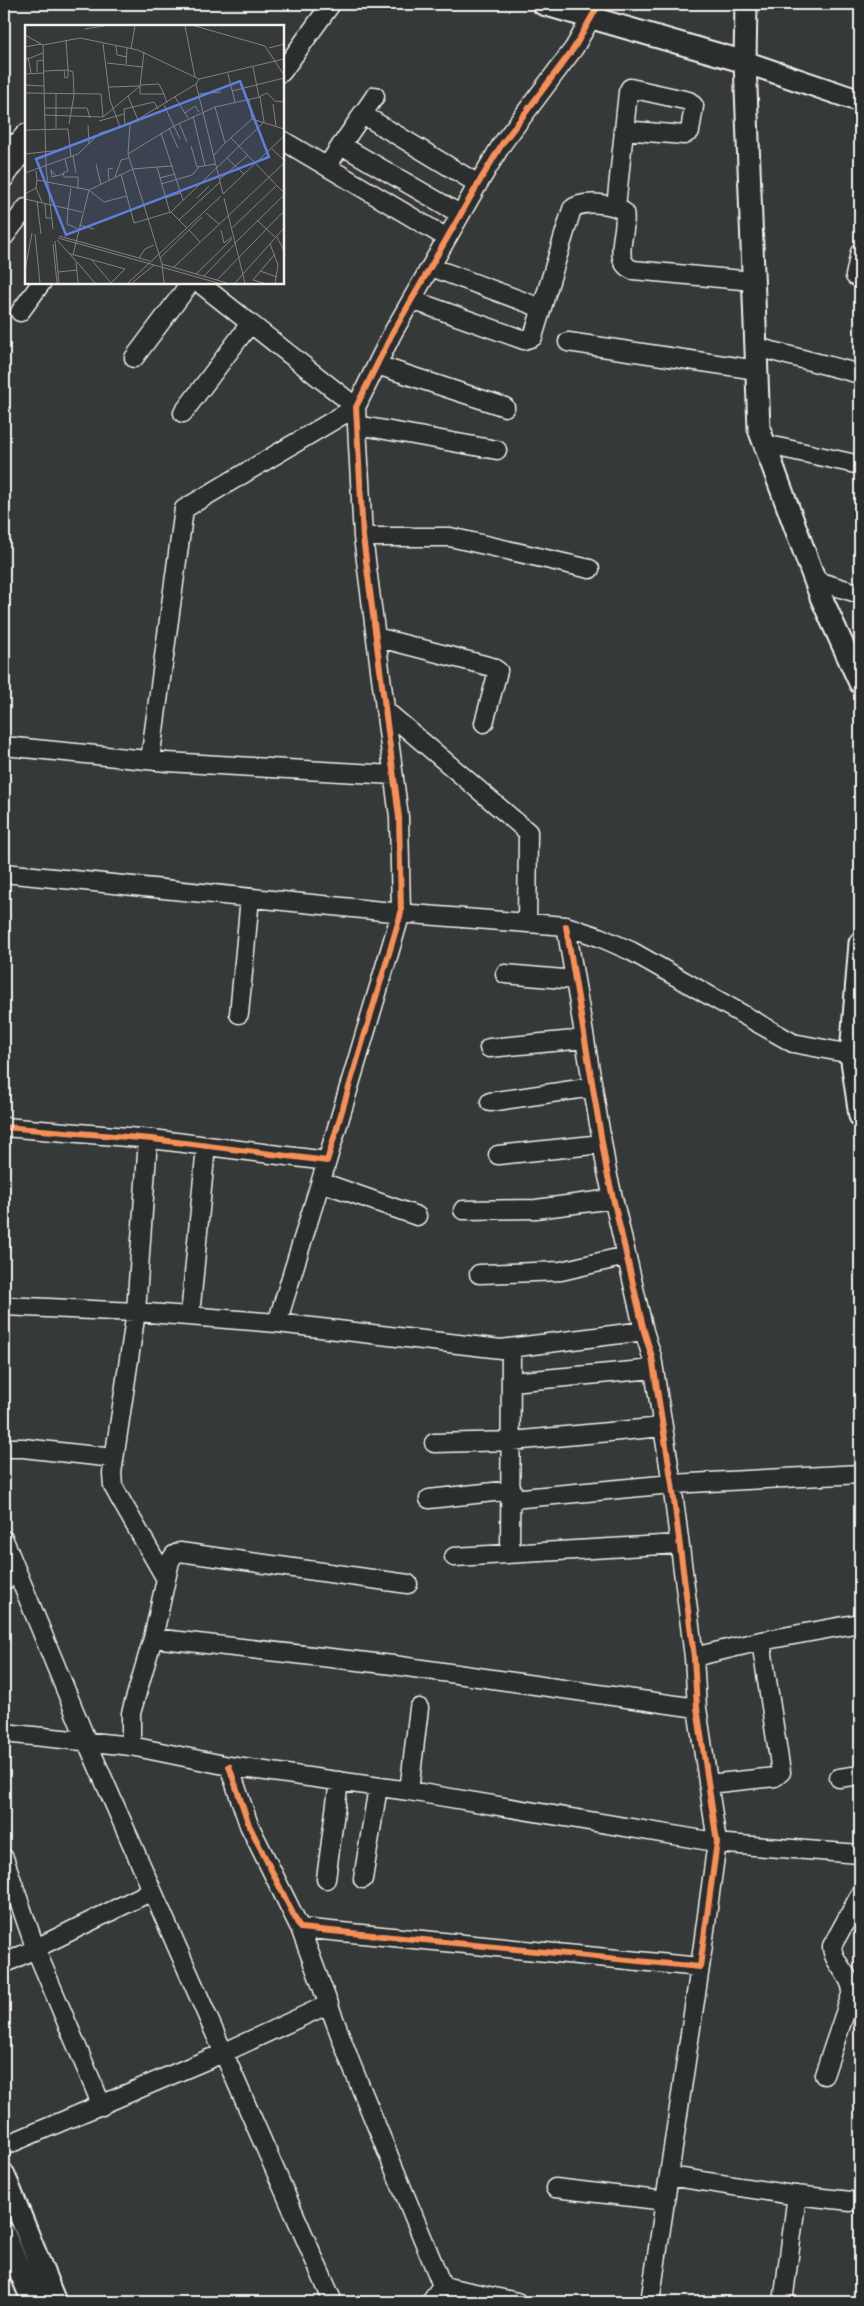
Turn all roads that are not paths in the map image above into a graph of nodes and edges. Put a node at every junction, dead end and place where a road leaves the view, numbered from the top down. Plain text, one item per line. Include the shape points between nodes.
1 (331, 4) edge
2 (543, 4) edge
3 (746, 4) edge
4 (594, 10) edge
5 (744, 62) junction
6 (284, 69) edge
7 (375, 96) dead end
8 (860, 101) edge
9 (362, 114) junction
10 (623, 130) dead end
11 (25, 135) edge
12 (284, 141) edge
13 (341, 146) junction
14 (16, 150) edge
15 (327, 166) junction
16 (4, 179) edge
17 (478, 184) junction
18 (616, 207) junction
19 (25, 209) edge
20 (460, 214) junction
21 (4, 237) edge
22 (447, 238) junction
23 (860, 252) edge
24 (431, 267) junction
25 (854, 276) dead end
26 (753, 281) junction
27 (41, 284) edge
28 (190, 284) edge
29 (200, 284) edge
30 (412, 300) junction
31 (541, 308) junction
32 (20, 312) dead end
33 (249, 324) junction
34 (568, 342) dead end
35 (756, 346) junction
36 (134, 358) dead end
37 (377, 366) junction
38 (757, 370) junction
39 (860, 374) edge
40 (356, 407) junction
41 (505, 407) dead end
42 (183, 413) dead end
43 (357, 425) junction
44 (764, 444) junction
45 (497, 450) dead end
46 (860, 465) edge
47 (363, 537) junction
48 (590, 569) dead end
49 (814, 580) junction
50 (860, 594) edge
51 (376, 637) junction
52 (860, 683) edge
53 (385, 710) junction
54 (484, 723) dead end
55 (4, 746) edge
56 (150, 760) junction
57 (393, 774) junction
58 (4, 873) edge
59 (250, 898) junction
60 (401, 913) junction
61 (527, 923) junction
62 (566, 926) junction
63 (860, 945) edge
64 (505, 974) dead end
65 (575, 980) junction
66 (858, 1001) edge
67 (239, 1014) dead end
68 (585, 1039) junction
69 (489, 1048) dead end
70 (851, 1054) junction
71 (593, 1087) junction
72 (490, 1102) dead end
73 (860, 1116) edge
74 (4, 1128) edge
75 (148, 1139) junction
76 (602, 1144) junction
77 (206, 1146) junction
78 (498, 1156) dead end
79 (327, 1161) junction
80 (321, 1182) junction
81 (613, 1199) junction
82 (463, 1210) dead end
83 (417, 1216) dead end
84 (626, 1256) junction
85 (479, 1274) dead end
86 (4, 1306) edge
87 (136, 1312) junction
88 (190, 1316) junction
89 (277, 1323) junction
90 (644, 1331) junction
91 (511, 1349) junction
92 (654, 1368) junction
93 (511, 1382) junction
94 (662, 1427) junction
95 (512, 1441) junction
96 (434, 1444) dead end
97 (4, 1448) edge
98 (114, 1458) junction
99 (860, 1474) edge
100 (672, 1484) junction
101 (512, 1495) junction
102 (429, 1499) dead end
103 (4, 1540) edge
104 (680, 1544) junction
105 (510, 1554) junction
106 (454, 1557) dead end
107 (11, 1577) edge
108 (166, 1579) junction
109 (408, 1584) dead end
110 (860, 1623) edge
111 (153, 1638) junction
112 (760, 1641) junction
113 (694, 1657) junction
114 (419, 1708) dead end
115 (697, 1708) junction
116 (4, 1733) edge
117 (87, 1742) junction
118 (132, 1746) junction
119 (229, 1766) junction
120 (860, 1775) edge
121 (839, 1778) dead end
122 (339, 1782) junction
123 (708, 1784) junction
124 (378, 1787) junction
125 (408, 1792) junction
126 (717, 1842) junction
127 (860, 1854) edge
128 (4, 1858) edge
129 (326, 1879) dead end
130 (363, 1880) dead end
131 (152, 1891) junction
132 (860, 1895) edge
133 (300, 1928) junction
134 (36, 1950) junction
135 (4, 1964) edge
136 (700, 1967) junction
137 (328, 2004) junction
138 (223, 2053) junction
139 (824, 2075) dead end
140 (102, 2106) junction
141 (4, 2146) edge
142 (4, 2175) edge
143 (669, 2176) junction
144 (555, 2188) dead end
145 (797, 2195) junction
146 (666, 2201) junction
147 (860, 2202) edge
148 (4, 2233) edge
149 (442, 2286) junction
150 (33, 2302) edge
151 (55, 2302) edge
152 (332, 2302) edge
153 (430, 2302) edge
154 (517, 2302) edge
155 (650, 2302) edge
156 (783, 2302) edge

1 - 6 street
2 - 4 street
3 - 5 street
4 - 5 street
4 - 17 street via 574,48 502,144
5 - 8 street
5 - 26 street
7 - 9 street
9 - 13 street
9 - 17 street
10 - 18 street
11 - 14 street
12 - 15 street
13 - 15 street
13 - 20 street
14 - 16 street
15 - 22 street
17 - 20 street
18 - 26 street via 626,217 621,258 627,267
18 - 31 street via 584,204 572,209
19 - 21 street
20 - 22 street
22 - 24 street
23 - 25 street
24 - 30 street
24 - 31 street
26 - 35 street
27 - 32 street
28 - 36 street
29 - 33 street
30 - 31 street via 524,340 533,337
30 - 37 street
33 - 40 street
33 - 42 street
34 - 38 street
35 - 38 street
35 - 39 street
37 - 40 street
37 - 41 street
38 - 44 street via 759,429
40 - 43 street
40 - 56 street via 184,510
43 - 45 street
43 - 47 street
44 - 46 street
44 - 49 street
47 - 48 street via 450,537
47 - 51 street
49 - 50 street
49 - 52 street
51 - 53 street
51 - 54 street via 492,667 498,672
53 - 57 street
53 - 61 street via 528,832
55 - 56 street
56 - 57 street
57 - 60 street via 399,817
58 - 59 street
59 - 60 street
59 - 67 street
60 - 61 street
60 - 79 street
61 - 62 street
62 - 65 street
62 - 70 street via 631,951 794,1042
63 - 66 street
64 - 65 street
65 - 68 street
66 - 70 street
68 - 69 street
68 - 71 street
70 - 73 street
71 - 72 street
71 - 76 street
74 - 75 street
75 - 77 street
75 - 87 street
76 - 78 street
76 - 81 street
77 - 79 street
77 - 88 street
79 - 80 street
80 - 83 street
80 - 89 street
81 - 82 street via 536,1209
81 - 84 street
84 - 85 street via 561,1271
84 - 90 street
86 - 87 street
87 - 88 street
87 - 98 street
88 - 89 street
89 - 91 street via 487,1349
90 - 91 street
90 - 92 street
91 - 93 street
92 - 93 street
92 - 94 street
93 - 95 street
94 - 95 street
94 - 100 street
95 - 96 street
95 - 101 street
97 - 98 street
98 - 108 street via 113,1486
99 - 100 street
100 - 101 street
100 - 104 street
101 - 102 street
101 - 105 street
103 - 107 street
104 - 105 street
104 - 113 street
105 - 106 street
107 - 117 street
108 - 109 street via 170,1561 180,1552
108 - 111 street
110 - 112 street
111 - 115 street via 392,1666
111 - 118 street via 131,1713
112 - 113 street
112 - 123 street via 781,1772 775,1776
113 - 115 street
114 - 125 street
115 - 123 street
116 - 117 street
117 - 118 street
117 - 131 street
118 - 119 street
119 - 122 street
119 - 133 street via 249,1825
120 - 121 street
122 - 124 street
122 - 129 street
123 - 126 street
124 - 125 street
124 - 130 street
125 - 126 street
126 - 127 street
126 - 136 street
128 - 134 street
131 - 134 street
131 - 138 street
132 - 139 street via 832,1946 852,1992
133 - 136 street
133 - 137 street
134 - 135 street
134 - 140 street
136 - 143 street
137 - 138 street
137 - 149 street
138 - 140 street
138 - 152 street
140 - 141 street
142 - 151 street
143 - 145 street
143 - 146 street
144 - 146 street
145 - 147 street
145 - 156 street
146 - 155 street
148 - 150 street
149 - 153 street
149 - 154 street

